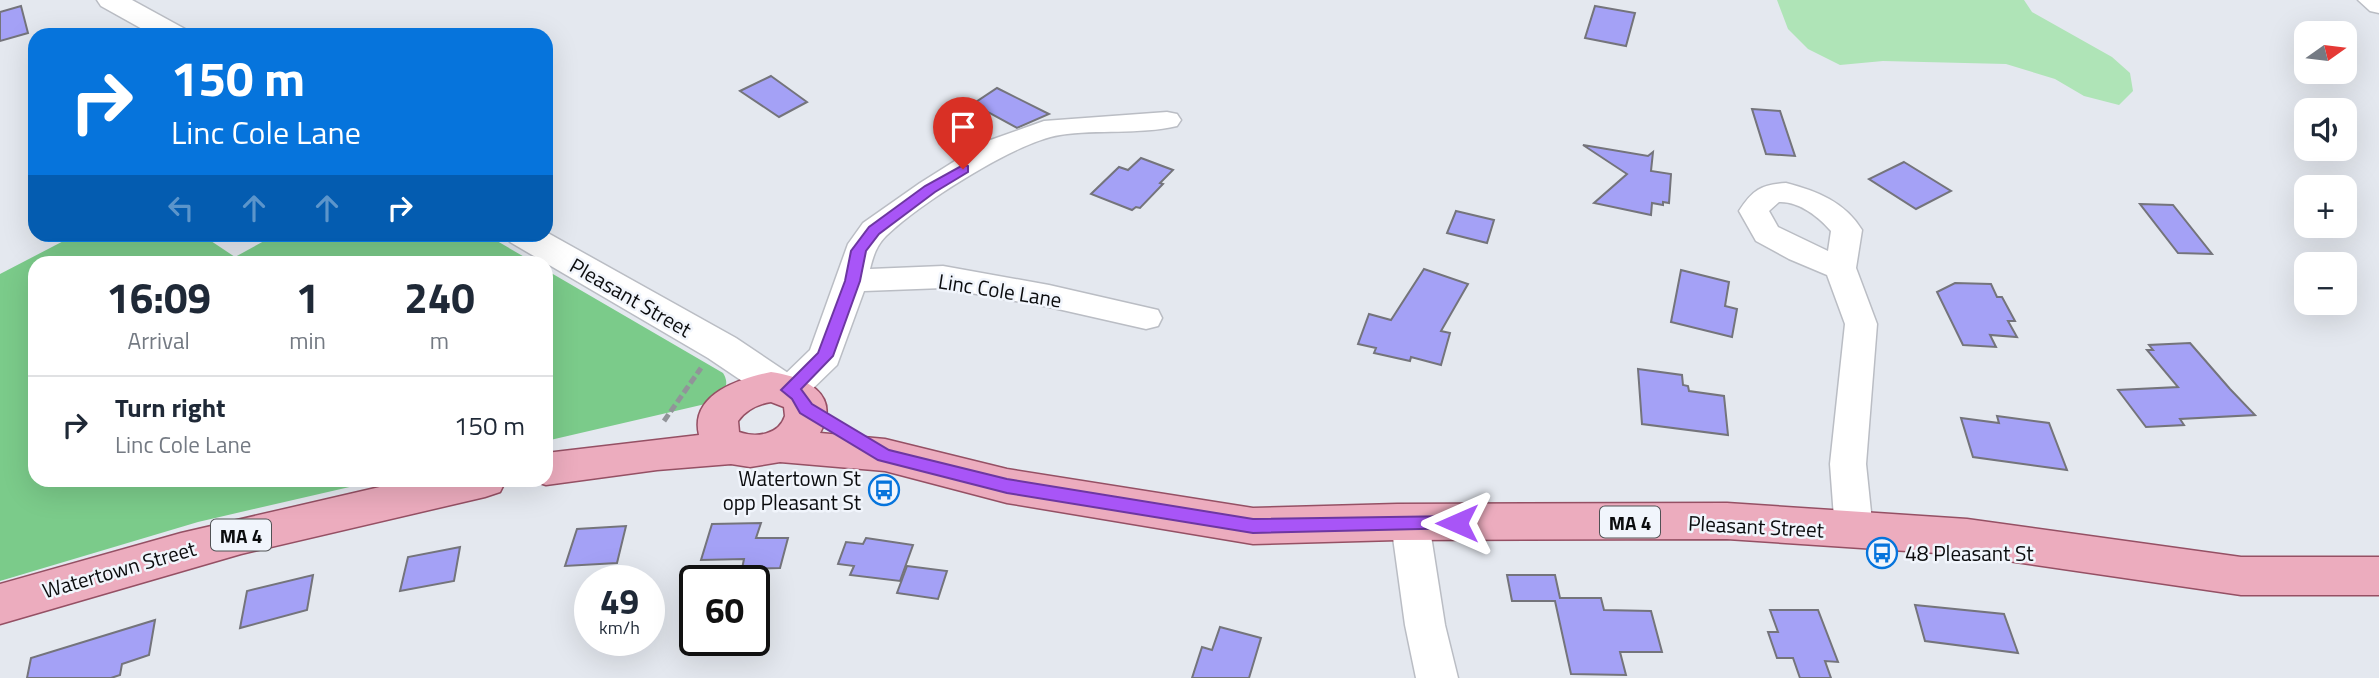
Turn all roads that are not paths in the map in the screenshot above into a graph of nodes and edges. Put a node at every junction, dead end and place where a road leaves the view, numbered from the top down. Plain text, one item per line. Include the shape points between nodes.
1 (111, 0) edge
2 (2370, 0) edge
3 (2379, 6) edge
4 (162, 28) edge
5 (1167, 120) dead end
6 (536, 242) edge
7 (1840, 268) dead end
8 (852, 281) junction
9 (1146, 318) dead end
10 (762, 383) junction
11 (724, 434) junction
12 (780, 446) junction
13 (884, 456) junction
14 (553, 467) edge
15 (453, 487) edge
16 (1410, 523) junction
17 (1854, 531) junction
18 (2379, 576) edge
19 (0, 604) edge
20 (1437, 678) edge

1 - 4 street
2 - 3 street
5 - 8 street via 1054,127 995,148 874,230 859,251
6 - 10 street, Pleasant Street
7 - 17 street via 1861,324 1848,464
8 - 9 street, Linc Cole Lane via 943,277
8 - 10 street via 825,356
10 - 11 main road via 730,402
10 - 12 main road via 806,419
10 - 13 main road, Pleasant Street
11 - 12 main road via 754,453
11 - 14 main road via 661,437
12 - 13 main road, Pleasant Street / MA 4
13 - 16 main road, Pleasant Street / MA 4 via 1007,486 1253,526
15 - 19 main road, Watertown Street / MA 4 via 264,528
16 - 17 main road, Pleasant Street / MA 4 via 1727,521
16 - 20 street
17 - 18 main road, Pleasant Street / MA 4 via 1968,537 2241,576

